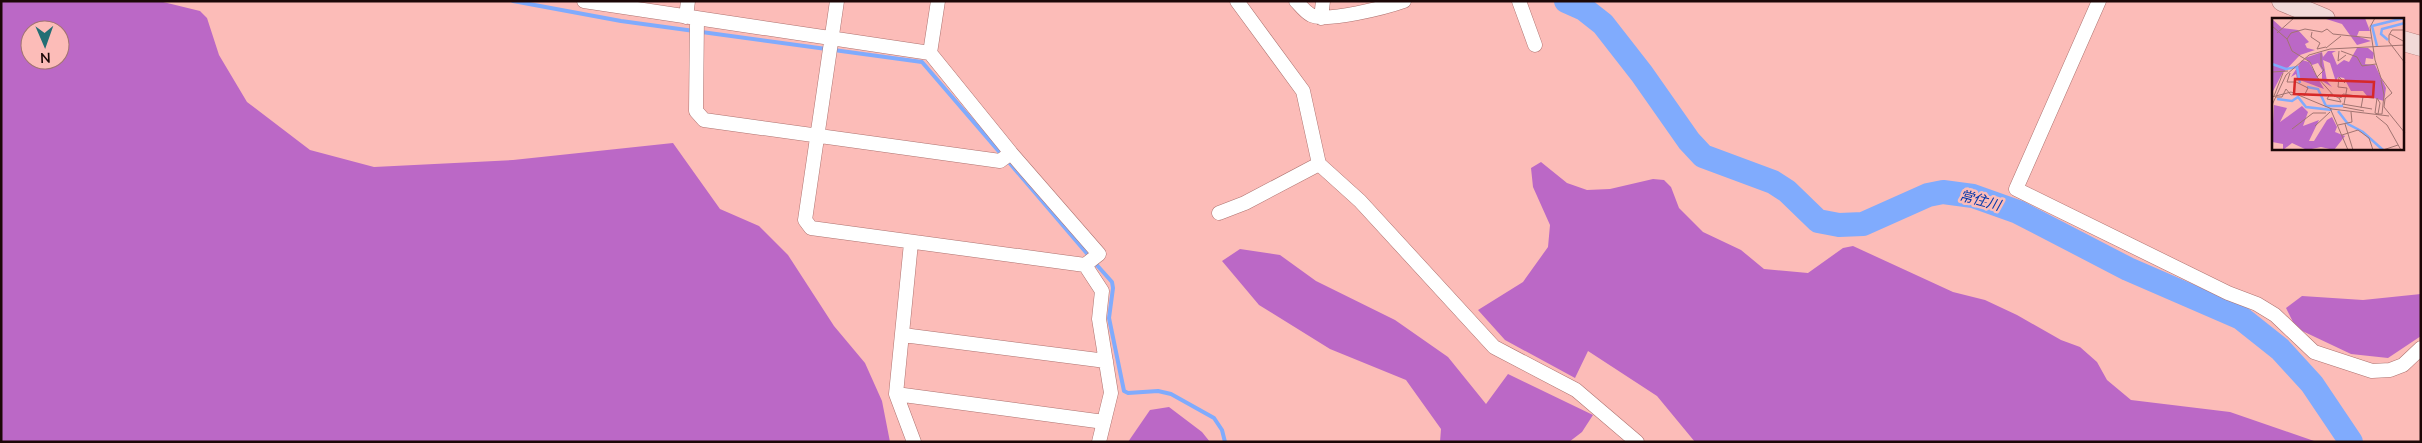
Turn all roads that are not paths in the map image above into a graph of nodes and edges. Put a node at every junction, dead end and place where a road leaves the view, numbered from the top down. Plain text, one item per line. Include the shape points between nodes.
1 (584, 1) edge
2 (688, 1) edge
3 (837, 1) edge
4 (938, 1) edge
5 (1237, 1) edge
6 (1296, 1) edge
7 (1323, 1) edge
8 (1404, 1) edge
9 (1519, 1) edge
10 (2099, 1) edge
11 (2282, 1) edge
12 (1321, 18) junction
13 (2323, 18) edge
14 (694, 24) junction
15 (2404, 41) edge
16 (1535, 45) dead end
17 (831, 46) junction
18 (2421, 46) edge
19 (930, 53) junction
20 (818, 136) junction
21 (1006, 157) junction
22 (1319, 164) junction
23 (1219, 213) dead end
24 (911, 243) junction
25 (1090, 261) junction
26 (903, 335) junction
27 (2421, 348) edge
28 (1106, 361) junction
29 (896, 394) junction
30 (1104, 422) junction
31 (914, 442) edge
32 (1099, 442) edge
33 (1637, 442) edge

1 - 14 street
2 - 14 street
3 - 17 street
4 - 19 street
5 - 22 street via 1303,91
6 - 12 street via 1311,15
7 - 12 street
8 - 12 street via 1359,13
9 - 16 street
10 - 27 street via 2016,189 2228,293 2257,304 2275,315 2314,352 2372,371 2403,365
11 - 13 main road
14 - 17 street
14 - 20 street via 696,111 704,120
15 - 18 main road
17 - 19 street
17 - 20 street
19 - 21 street
20 - 21 street
20 - 24 street via 805,220 811,228
21 - 25 street via 1099,254
22 - 23 street
22 - 33 street via 1360,201 1494,347 1576,390
24 - 25 street
24 - 26 street
25 - 28 street via 1102,291 1099,319
26 - 28 street
26 - 29 street
28 - 30 street via 1111,393
29 - 30 street
29 - 31 street
30 - 32 street

